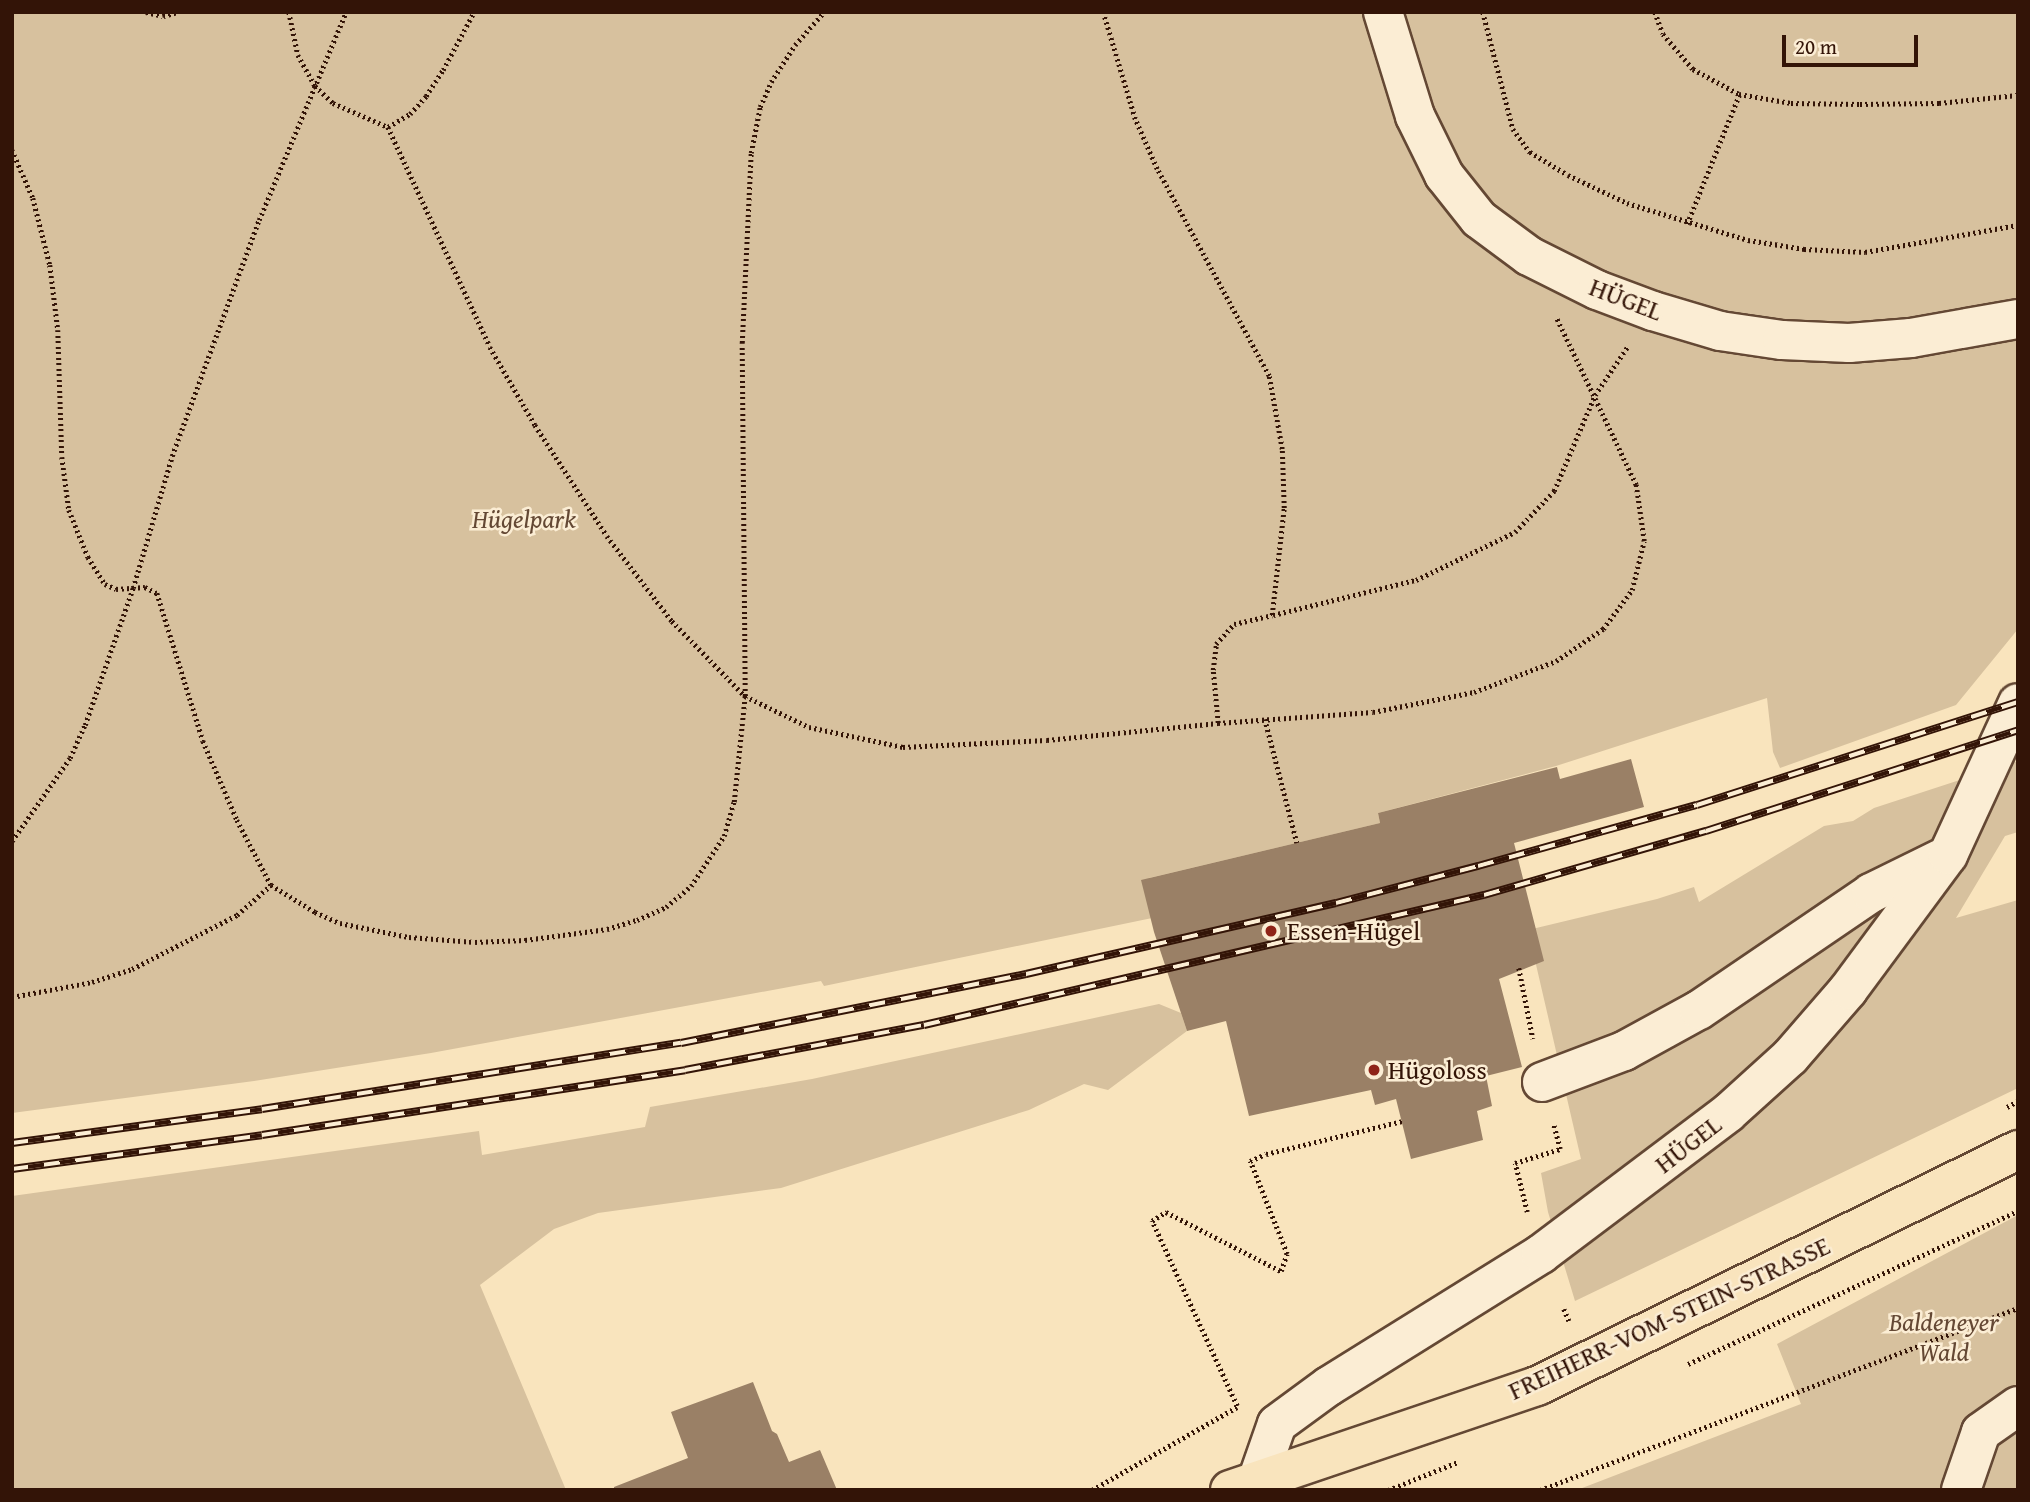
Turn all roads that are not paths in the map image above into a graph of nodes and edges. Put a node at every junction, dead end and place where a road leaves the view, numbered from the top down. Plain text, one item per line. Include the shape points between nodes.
1 (1383, 12) edge
2 (2018, 319) edge
3 (2018, 703) edge
4 (1948, 855) junction
5 (1542, 1082) road end
6 (2018, 1150) edge
7 (2018, 1406) edge
8 (1243, 1485) edge
9 (1961, 1490) edge

1 - 2 lane, HÜGEL via 1415,116 1444,175 1479,219 1530,256 1597,290 1720,331 1782,340 1849,343 1911,338
3 - 4 lane, HÜGEL
4 - 5 lane via 1871,893 1699,1010 1624,1051
4 - 8 lane, HÜGEL via 1848,990 1790,1057 1707,1130 1541,1254 1329,1386 1277,1424
6 - 8 main road, FREIHERR-VOM-STEIN-STRASSE via 1537,1386
7 - 9 lane via 1981,1432

